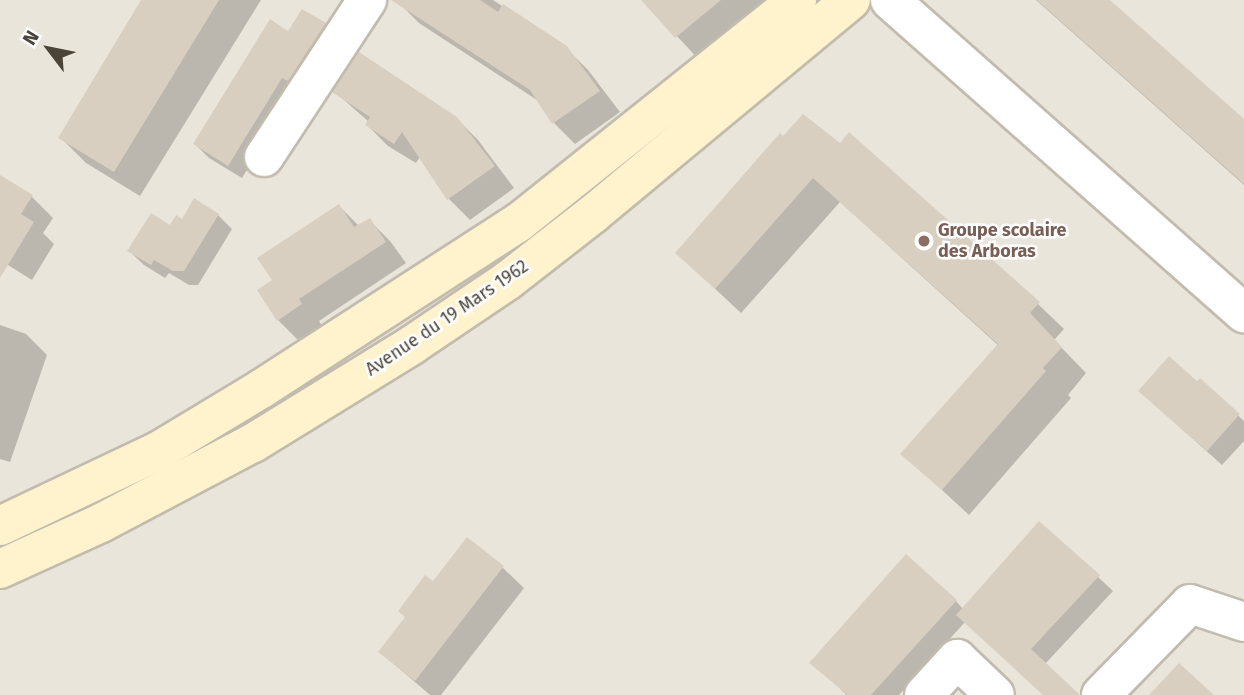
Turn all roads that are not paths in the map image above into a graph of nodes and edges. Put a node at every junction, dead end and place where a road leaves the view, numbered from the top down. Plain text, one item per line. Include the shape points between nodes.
1 (367, 0) edge
2 (797, 0) edge
3 (850, 0) edge
4 (890, 0) edge
5 (264, 157) dead end
6 (1244, 313) edge
7 (0, 526) edge
8 (0, 569) edge
9 (1244, 622) edge
10 (924, 695) edge
11 (995, 695) edge
12 (1101, 695) edge

1 - 5 street
2 - 7 main road via 518,223 160,450
3 - 8 main road, Avenue du 19 Mars 1962 via 507,281 253,443 101,523
4 - 6 street
9 - 12 street via 1190,604
10 - 11 street via 957,659

